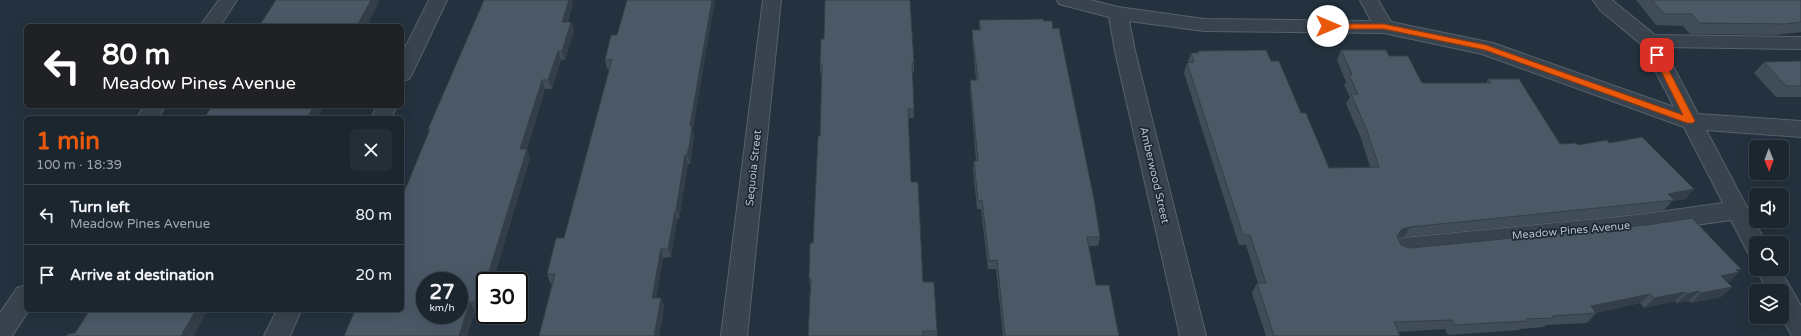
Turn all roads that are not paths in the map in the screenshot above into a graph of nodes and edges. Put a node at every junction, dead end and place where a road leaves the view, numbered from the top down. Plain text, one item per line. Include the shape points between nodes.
1 (228, 0) edge
2 (438, 0) edge
3 (772, 0) edge
4 (1066, 0) edge
5 (1369, 0) edge
6 (1602, 0) edge
7 (1118, 13) junction
8 (211, 24) edge
9 (1384, 27) junction
10 (1650, 41) junction
11 (1801, 43) edge
12 (404, 70) edge
13 (1690, 121) junction
14 (1801, 129) edge
15 (1737, 210) junction
16 (1751, 236) edge
17 (1404, 247) edge
18 (24, 298) edge
19 (1789, 308) edge
20 (288, 312) edge
21 (1801, 329) edge
22 (0, 333) edge
23 (277, 336) edge
24 (734, 336) edge
25 (1193, 336) edge

1 - 8 street
2 - 12 street
3 - 24 street, Sequoia Street
4 - 7 street
5 - 9 street
6 - 10 street
7 - 9 street via 1204,25
7 - 25 street, Amberwood Street
9 - 13 street via 1486,48
10 - 11 street
10 - 13 street
13 - 14 street
13 - 15 street
15 - 16 street
15 - 17 street, Meadow Pines Avenue via 1638,224
18 - 22 street
19 - 21 street
20 - 23 street

